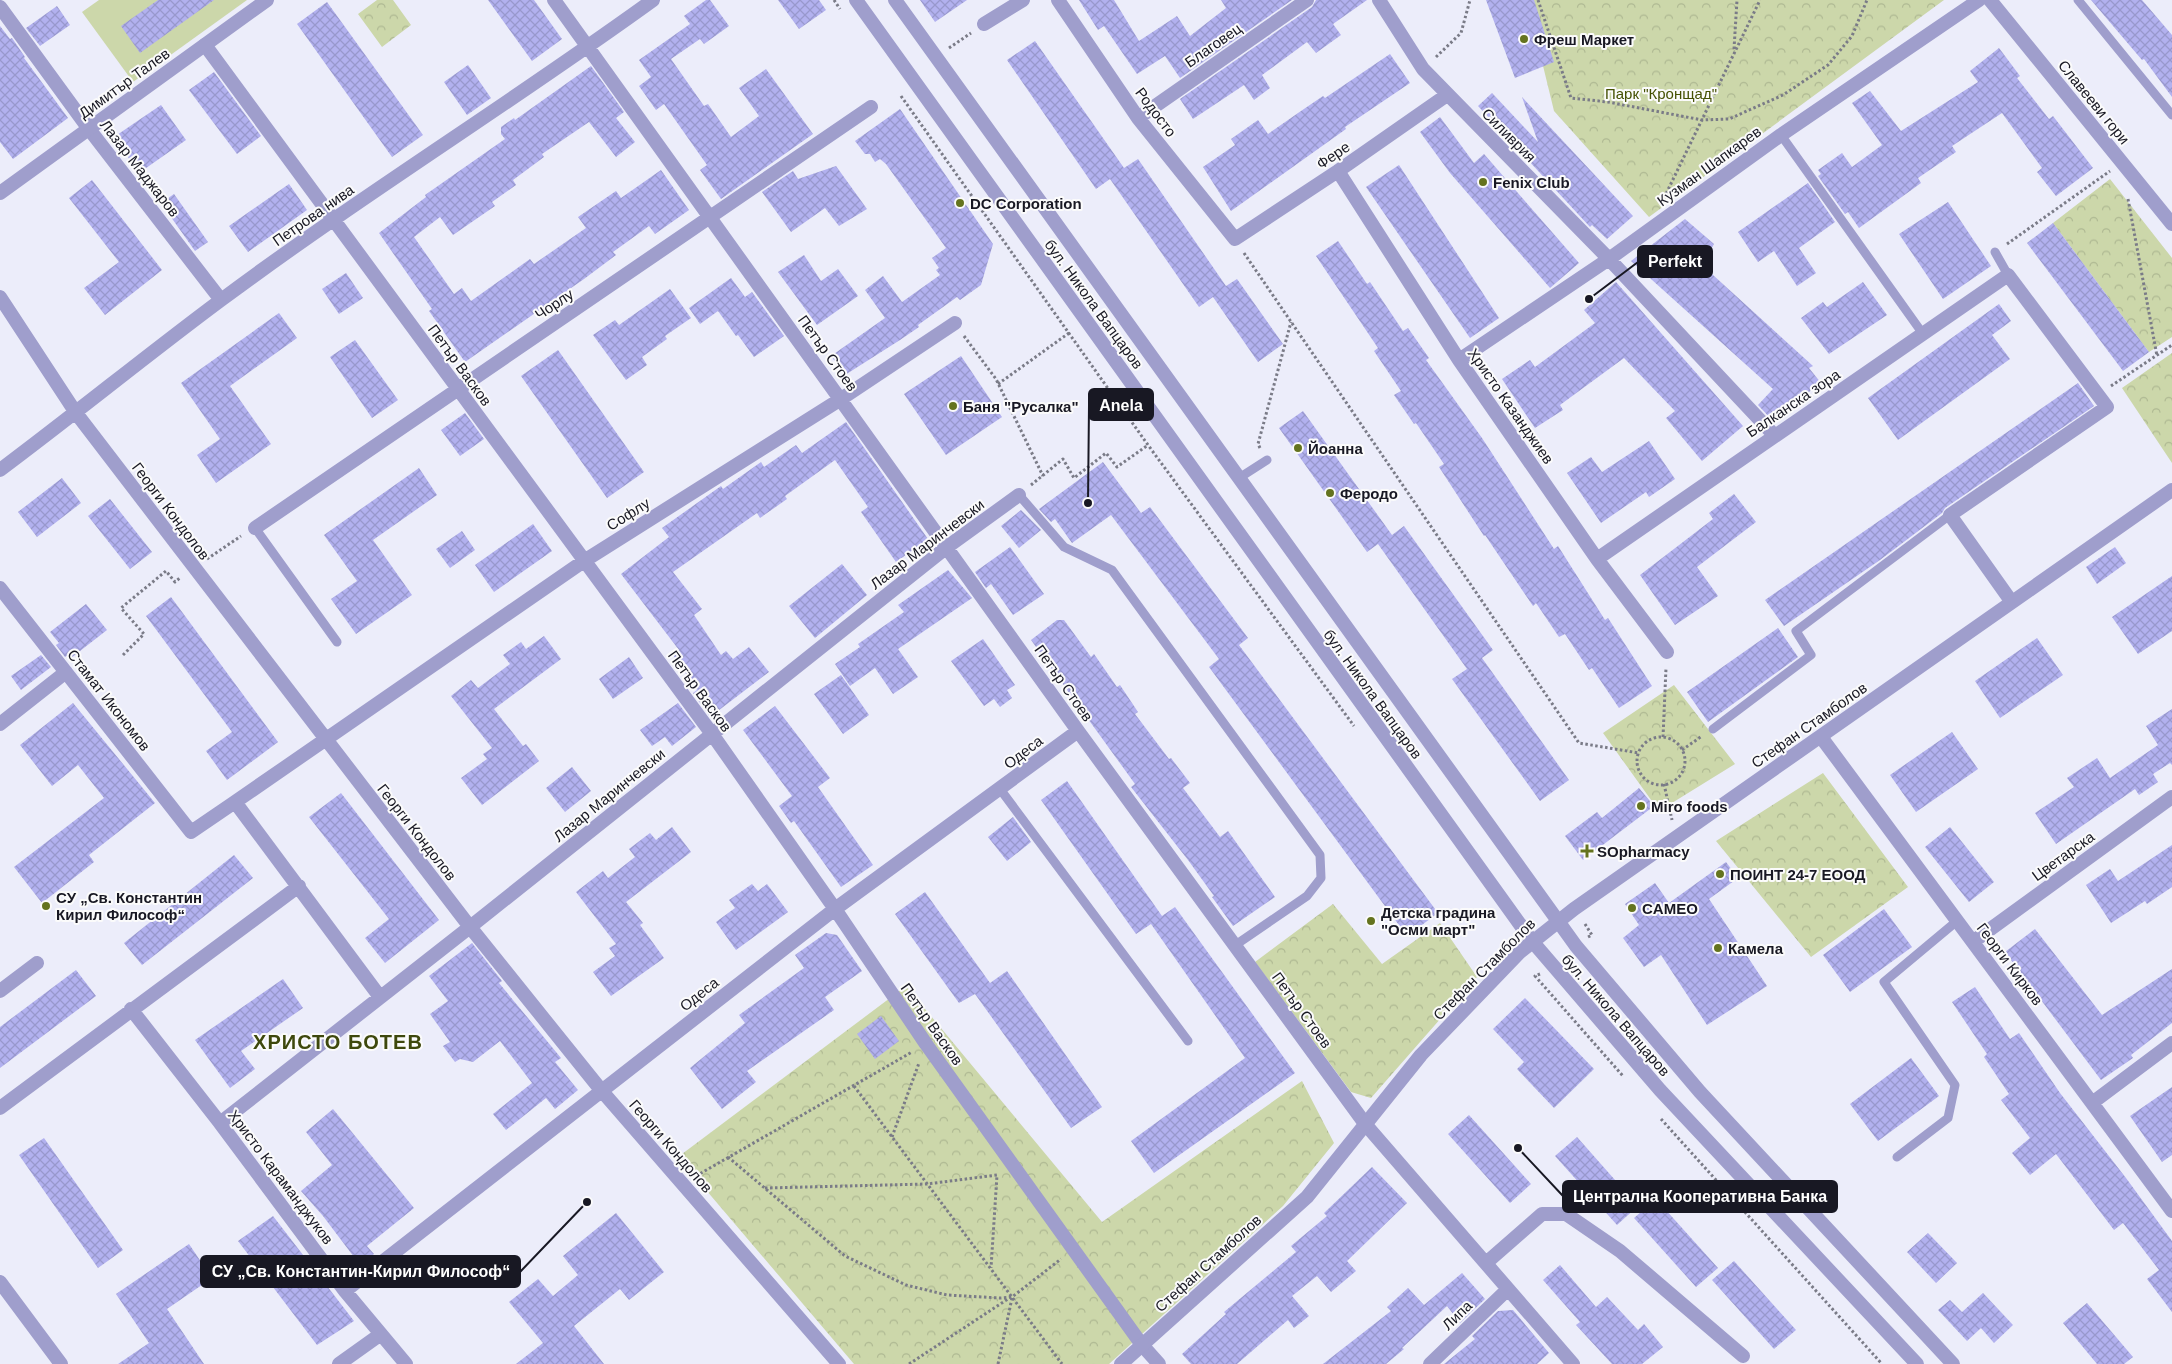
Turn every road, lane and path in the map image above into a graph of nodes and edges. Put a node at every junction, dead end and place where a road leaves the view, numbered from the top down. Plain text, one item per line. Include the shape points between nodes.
1 (267, 0) edge
2 (554, 0) edge
3 (653, 0) edge
4 (834, 0) edge
5 (856, 0) edge
6 (895, 0) edge
7 (1023, 0) edge
8 (1058, 0) edge
9 (1306, 0) edge
10 (1470, 0) edge
11 (1538, 0) edge
12 (1737, 0) edge
13 (1760, 0) edge
14 (1867, 0) edge
15 (1979, 0) edge
16 (1990, 0) edge
17 (2078, 0) edge
18 (1383, 1) edge
19 (0, 7) edge
20 (845, 16) dead end
21 (984, 24) joint
22 (205, 45) junction
23 (588, 47) junction
24 (1734, 53) junction
25 (937, 58) junction
26 (1423, 70) junction
27 (897, 89) dead end
28 (1447, 95) junction
29 (871, 107) dead end
30 (2172, 115) edge
31 (1138, 118) junction
32 (1702, 120) junction
33 (89, 129) junction
34 (1781, 135) junction
35 (2122, 163) junction
36 (1338, 171) junction
37 (2127, 192) dead end
38 (0, 193) edge
39 (1660, 205) dead end
40 (711, 218) junction
41 (333, 220) junction
42 (2171, 222) edge
43 (1235, 239) junction
44 (1994, 252) joint
45 (1609, 259) junction
46 (2008, 275) junction
47 (0, 297) edge
48 (221, 300) junction
49 (1291, 321) junction
50 (955, 323) joint
51 (1069, 333) junction
52 (1923, 334) junction
53 (2172, 345) edge
54 (2157, 356) junction
55 (1459, 360) junction
56 (998, 384) junction
57 (458, 389) junction
58 (2098, 395) junction
59 (841, 399) junction
60 (76, 414) junction
61 (1774, 435) junction
62 (1148, 445) junction
63 (1267, 460) joint
64 (0, 470) edge
65 (1043, 476) junction
66 (1239, 478) junction
67 (2172, 490) edge
68 (1019, 495) junction
69 (1950, 516) junction
70 (255, 528) junction
71 (947, 547) junction
72 (1598, 559) junction
73 (584, 561) junction
74 (193, 567) junction
75 (0, 588) edge
76 (2011, 601) junction
77 (337, 642) dead end
78 (1667, 652) joint
79 (123, 654) dead end
80 (66, 672) junction
81 (0, 724) edge
82 (1713, 729) joint
83 (1078, 731) junction
84 (712, 734) junction
85 (1360, 734) dead end
86 (1663, 737) junction
87 (1821, 737) junction
88 (326, 740) junction
89 (1682, 750) junction
90 (1639, 753) junction
91 (1664, 784) junction
92 (1000, 789) junction
93 (2172, 797) edge
94 (235, 802) junction
95 (191, 832) joint
96 (1676, 838) junction
97 (298, 886) junction
98 (835, 909) junction
99 (1557, 921) junction
100 (1957, 921) junction
101 (470, 927) junction
102 (1532, 941) junction
103 (1974, 941) junction
104 (1234, 946) junction
105 (37, 963) dead end
106 (1535, 976) dead end
107 (0, 991) edge
108 (380, 997) junction
109 (131, 1009) junction
110 (1188, 1041) dead end
111 (2172, 1043) edge
112 (926, 1044) junction
113 (1627, 1081) dead end
114 (854, 1086) junction
115 (601, 1090) junction
116 (2092, 1103) junction
117 (0, 1108) edge
118 (1660, 1118) dead end
119 (220, 1123) junction
120 (1366, 1125) junction
121 (892, 1137) junction
122 (1897, 1157) dead end
123 (728, 1158) junction
124 (682, 1184) junction
125 (927, 1184) junction
126 (764, 1188) junction
127 (2172, 1211) edge
128 (1074, 1250) junction
129 (1486, 1263) junction
130 (991, 1269) junction
131 (0, 1282) edge
132 (1507, 1290) junction
133 (345, 1291) junction
134 (1012, 1297) junction
135 (381, 1334) junction
136 (1142, 1345) junction
137 (1742, 1356) dead end
138 (61, 1364) edge
139 (339, 1364) edge
140 (406, 1364) edge
141 (839, 1364) edge
142 (909, 1364) edge
143 (998, 1364) edge
144 (1062, 1364) edge
145 (1121, 1364) edge
146 (1159, 1364) edge
147 (1430, 1364) edge
148 (1573, 1364) edge
149 (1882, 1364) edge
150 (1917, 1364) edge
151 (1953, 1364) edge

1 - 22 street, Димитър Талев
2 - 23 street, Петър Стоев
3 - 23 street, Петрова нива
4 - 20 path
5 - 102 street, бул. Никола Вапцаров
6 - 25 street, бул. Никола Вапцаров
7 - 21 street
8 - 31 street, Родосто
9 - 31 street, Благовец
10 - 26 path via 1461,33
11 - 32 path via 1571,98
12 - 24 path
13 - 24 path
14 - 32 path via 1852,36 1828,65 1783,95 1729,119
15 - 34 street, Кузман Шапкарев
16 - 35 street, Славееви гори
17 - 30 lane
18 - 26 street, Силиврия
19 - 33 street, Лазар Маджаров
21 - 25 path
22 - 33 street, Димитър Талев
22 - 41 street, Петър Васков
23 - 40 street, Петър Стоев
23 - 41 street, Петрова нива
24 - 32 path
25 - 66 street, бул. Никола Вапцаров
26 - 28 street, Силиврия
27 - 51 path
28 - 36 street, Фере
28 - 45 street, Силиврия
29 - 40 street, Чорлу
31 - 43 street, Родосто
32 - 39 path
33 - 38 street, Димитър Талев
33 - 48 street, Лазар Маджаров
34 - 45 street, Кузман Шапкарев
34 - 52 lane
35 - 42 street, Славееви гори
35 - 44 path
36 - 43 street, Фере
36 - 55 street, Христо Казанджиев
37 - 54 path
40 - 57 street, Чорлу
40 - 59 street, Петър Стоев
41 - 48 street, Петрова нива
41 - 57 street, Петър Васков
43 - 49 path
44 - 46 lane
45 - 55 street, Кузман Шапкарев
45 - 61 street, Силиврия
46 - 52 street, Балканска зора
46 - 58 street
47 - 60 street, Георги Кондолов
48 - 60 street, Петрова нива
49 - 63 path via 1258,444
49 - 90 path via 1579,743
50 - 56 path
50 - 59 street, Софлу
51 - 56 path
51 - 62 path
52 - 61 street, Балканска зора
53 - 54 path
54 - 58 path
55 - 72 street, Христо Казанджиев
56 - 65 path
57 - 70 street, Чорлу
57 - 73 street, Петър Васков
58 - 69 street via 2107,407
59 - 71 street, Петър Стоев
59 - 73 street, Софлу
60 - 64 street, Петрова нива
60 - 74 street, Георги Кондолов
61 - 72 street, Балканска зора
62 - 65 path via 1117,467 1106,453 1074,478 1063,459
62 - 85 path
63 - 66 lane
65 - 68 path
66 - 99 street, бул. Никола Вапцаров
67 - 76 street, Стефан Стамболов
68 - 71 street, Лазар Маринчевски
68 - 104 lane via 1064,547 1112,570 1320,856 1320,878 1308,896
69 - 76 street
69 - 82 lane via 1796,631 1811,655
70 - 74 path
70 - 77 lane
71 - 83 street, Петър Стоев
71 - 84 street, Лазар Маринчевски
72 - 78 street, Христо Казанджиев
73 - 84 street, Петър Васков
73 - 88 street, Софлу
74 - 79 path via 175,582 166,571 121,608 144,634
74 - 88 street, Георги Кондолов
75 - 80 street, Стамат Икономов
76 - 87 street, Стефан Стамболов
78 - 86 path
80 - 81 street
80 - 95 street, Стамат Икономов
82 - 89 path
83 - 92 street, Одеса
83 - 104 street, Петър Стоев
84 - 98 street, Петър Васков
84 - 101 street, Лазар Маринчевски
86 - 89 path via 1671,739
86 - 90 path via 1648,741
87 - 96 street, Стефан Стамболов
87 - 100 street, Георги Кирков
88 - 94 street, Софлу
88 - 101 street, Георги Кондолов
89 - 91 path via 1685,764 1682,772
90 - 91 path via 1639,769 1643,776 1656,784
91 - 96 path
92 - 98 street, Одеса
92 - 110 lane
93 - 103 street, Цветарска
94 - 95 street, Софлу
94 - 97 street
96 - 99 street, Стефан Стамболов
97 - 108 street
97 - 109 street
98 - 112 street, Петър Васков
98 - 115 street, Одеса
99 - 102 street, Стефан Стамболов
99 - 151 street, бул. Никола Вапцаров via 1608,986 1700,1092
100 - 103 street, Георги Кирков
100 - 122 lane via 1884,982 1955,1085 1948,1118
101 - 108 street, Лазар Маринчевски
101 - 115 street, Георги Кондолов
102 - 120 street, Стефан Стамболов via 1421,1055
102 - 150 street, бул. Никола Вапцаров via 1660,1090
103 - 116 street, Георги Кирков
104 - 120 street, Петър Стоев
105 - 107 street
106 - 113 path
108 - 119 street, Лазар Маринчевски
109 - 117 street
109 - 119 street, Христо Караманджуков
111 - 116 street
112 - 114 path
112 - 121 path
112 - 128 street, Петър Васков
114 - 121 path
114 - 123 path
115 - 124 street, Георги Кондолов
115 - 133 street, Одеса
116 - 127 street, Георги Кирков
118 - 149 path
119 - 133 street, Христо Караманджуков
120 - 129 street, Петър Стоев
120 - 136 street, Стефан Стамболов via 1307,1197
121 - 125 path
123 - 124 path
123 - 126 path
124 - 141 street, Георги Кондолов
125 - 126 path
125 - 130 path
125 - 130 path via 996,1175
126 - 134 path via 845,1256 906,1286 947,1295
128 - 134 path
128 - 136 street, Петър Васков
129 - 132 street, Петър Стоев
129 - 137 street via 1542,1214 1566,1214 1620,1251
130 - 134 path
131 - 138 street
132 - 147 street, Липа
132 - 148 street, Петър Стоев
133 - 135 street, Христо Караманджуков
134 - 142 path
134 - 143 path
134 - 144 path
135 - 139 street
135 - 140 street, Христо Караманджуков
136 - 145 street, Стефан Стамболов
136 - 146 street, Петър Васков

